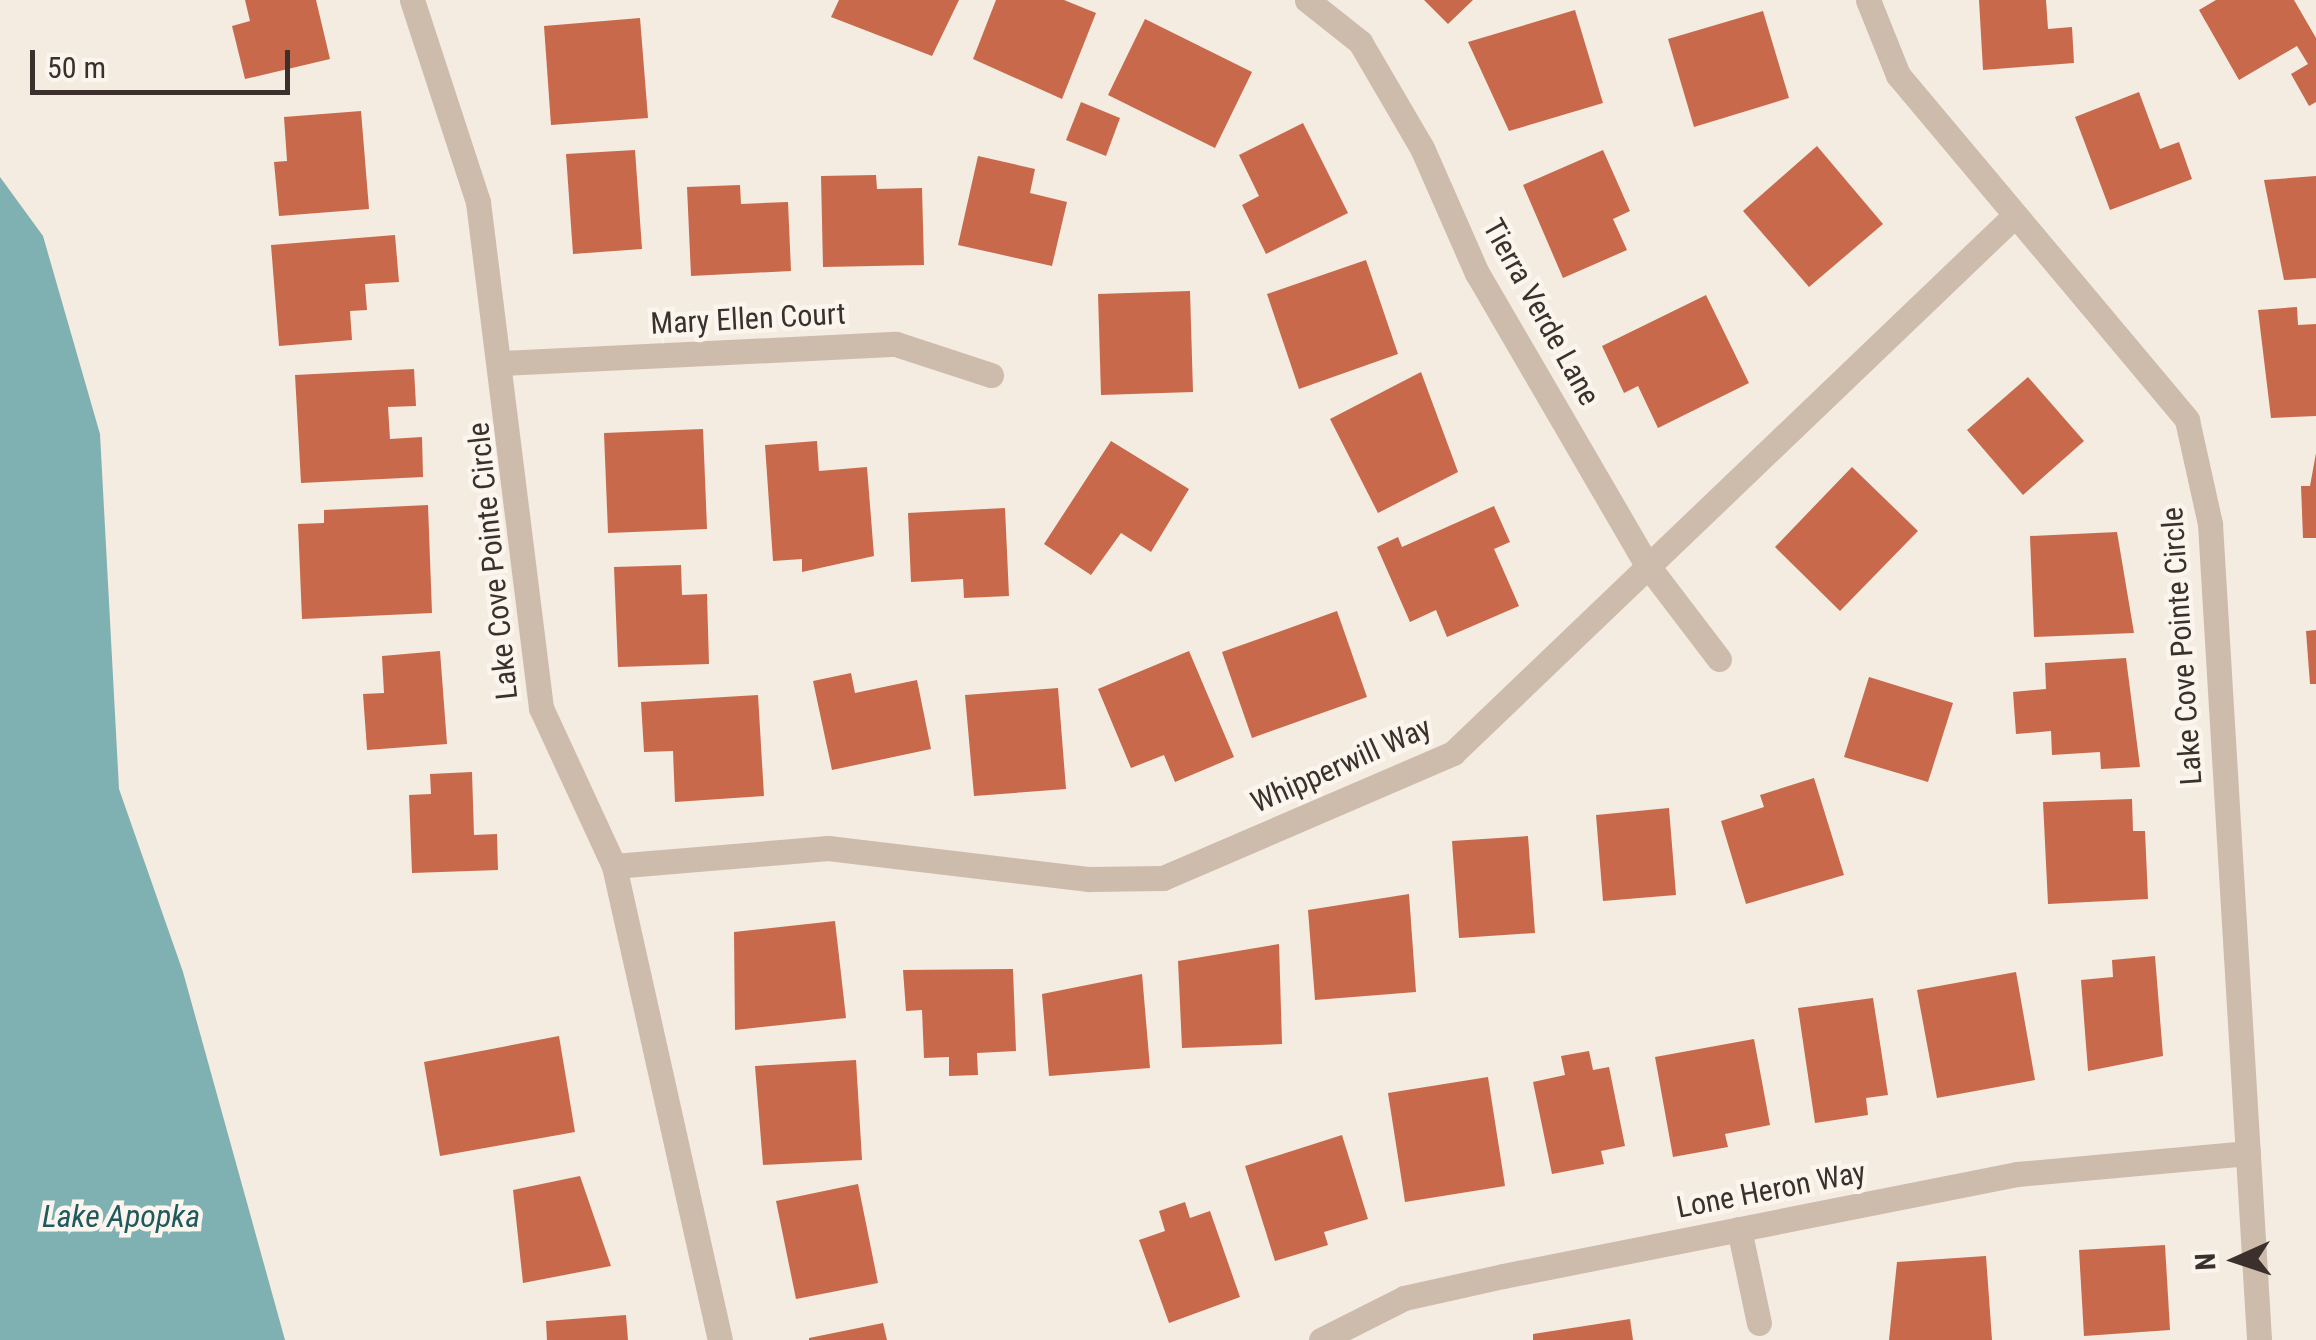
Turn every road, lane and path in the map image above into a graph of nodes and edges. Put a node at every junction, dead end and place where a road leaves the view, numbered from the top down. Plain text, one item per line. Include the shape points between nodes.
1 (412, 0) edge
2 (1308, 0) edge
3 (1868, 0) edge
4 (2010, 218) junction
5 (504, 364) junction
6 (991, 375) dead end
7 (1645, 562) junction
8 (1720, 659) dead end
9 (614, 866) junction
10 (2248, 1153) junction
11 (1739, 1229) junction
12 (1759, 1323) dead end
13 (720, 1340) edge
14 (1321, 1340) edge
15 (2259, 1340) edge

1 - 5 street, Lake Cove Pointe Circle via 478,202
2 - 7 street, Tierra Verde Lane via 1360,42 1422,148 1477,272
3 - 4 street, Lake Cove Pointe Circle via 1898,75
4 - 7 street, Whipperwill Way
4 - 10 street, Lake Cove Pointe Circle via 2187,420 2210,524
5 - 6 street, Mary Ellen Court via 896,344
5 - 9 street, Lake Cove Pointe Circle via 541,708
7 - 8 street, Tierra Verde Lane
7 - 9 street, Whipperwill Way via 1453,753 1163,878 1088,879 828,848
9 - 13 street, Lake Cove Pointe Circle
10 - 11 street, Lone Heron Way via 2017,1174
10 - 15 street, Lake Cove Pointe Circle
11 - 12 street
11 - 14 street, Lone Heron Way via 1404,1298

